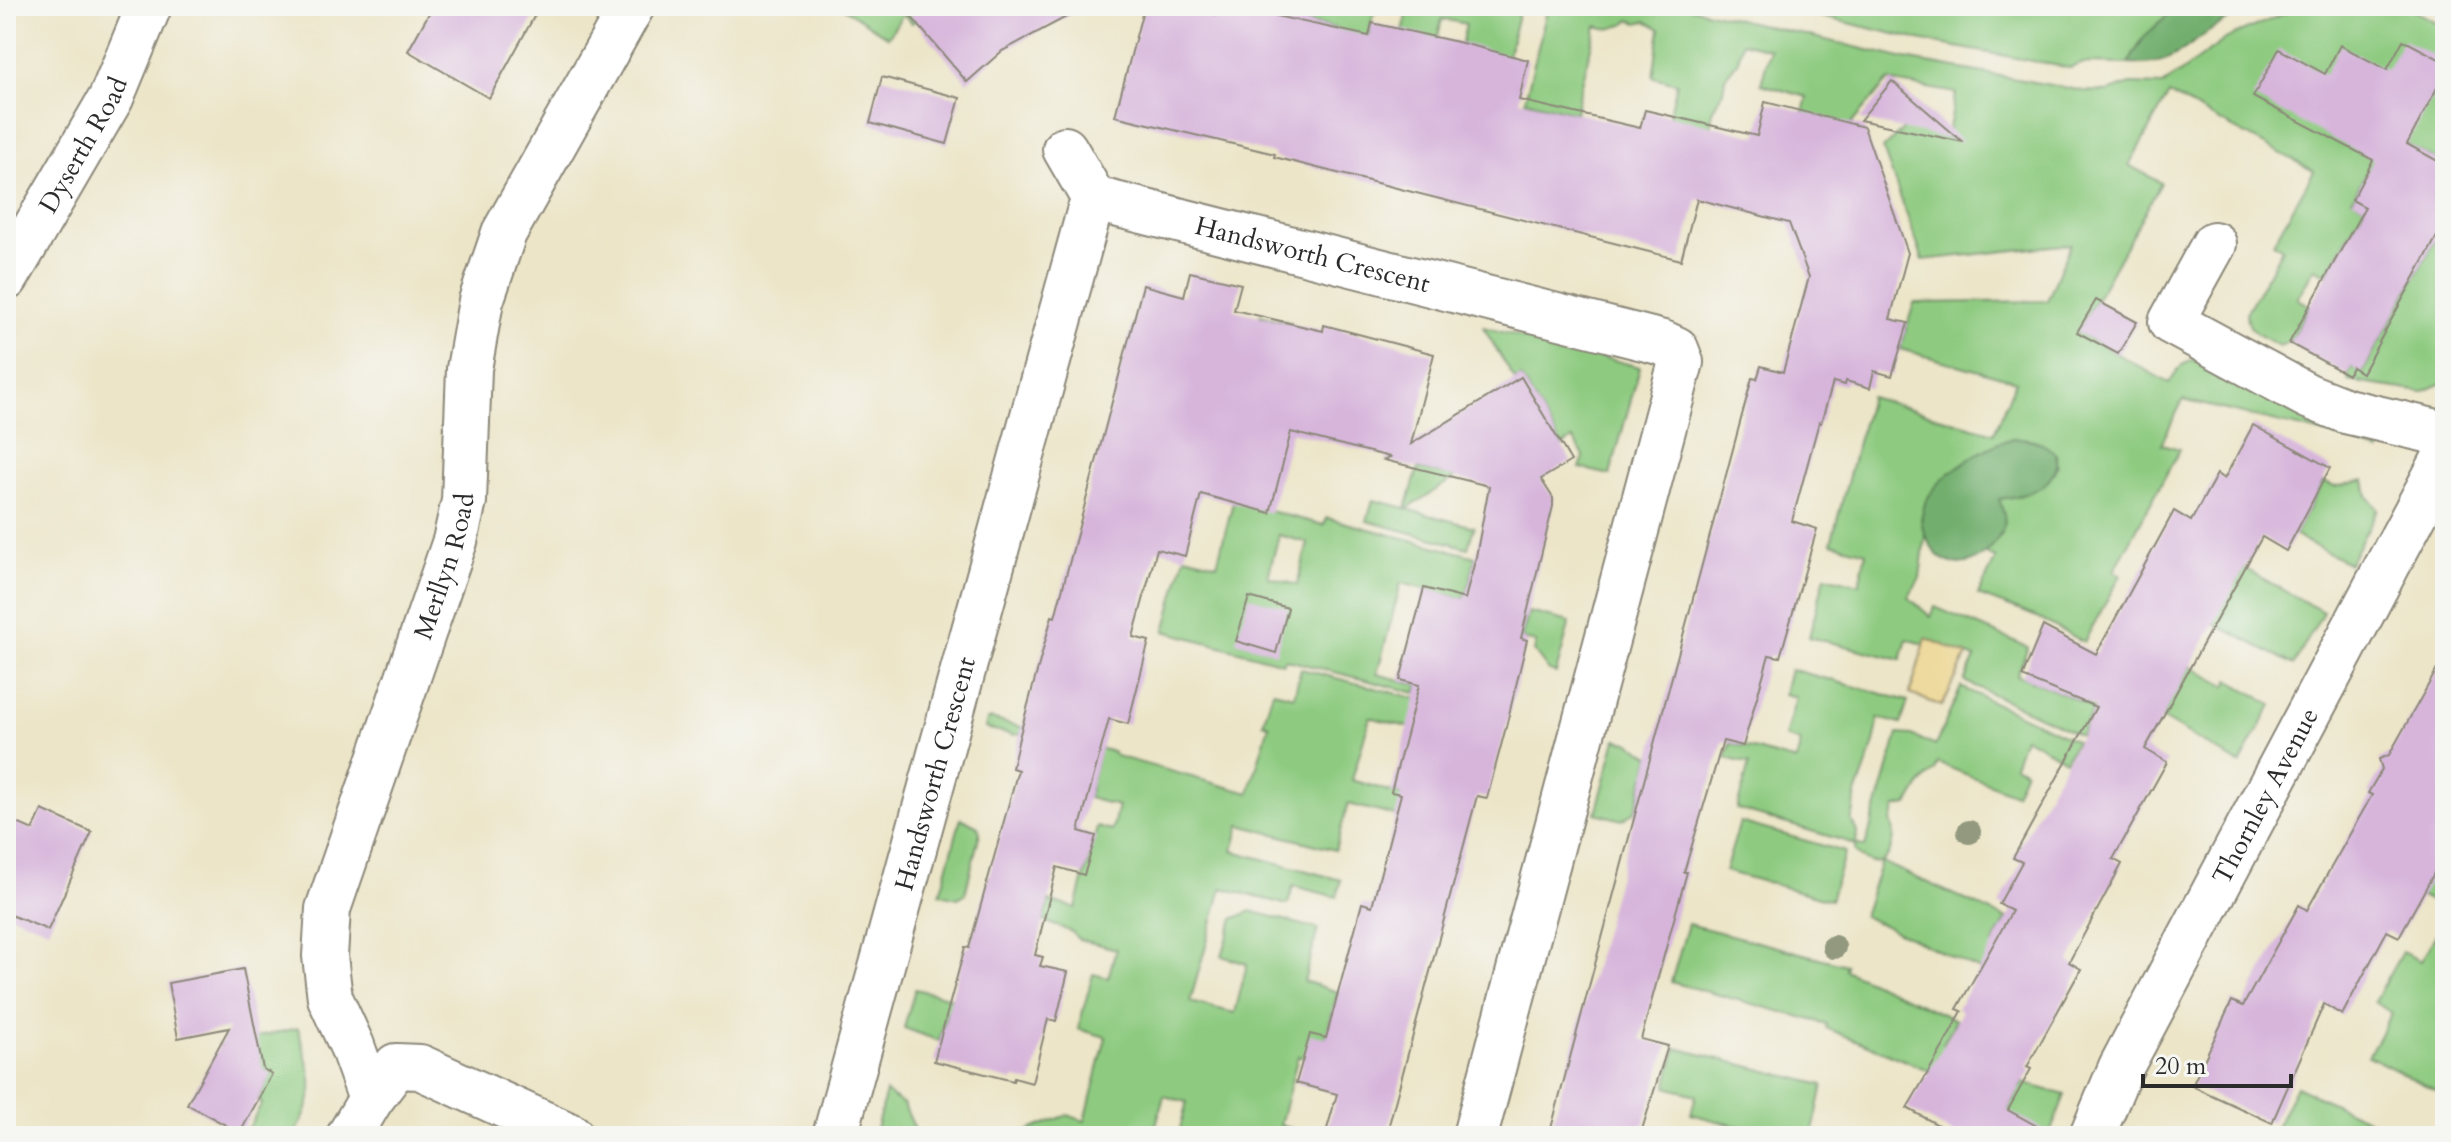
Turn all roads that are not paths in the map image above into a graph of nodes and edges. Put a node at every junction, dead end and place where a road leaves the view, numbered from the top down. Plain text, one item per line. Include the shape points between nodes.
1 (149, 6) edge
2 (632, 6) edge
3 (1065, 149) dead end
4 (1097, 204) junction
5 (2214, 244) dead end
6 (6, 278) edge
7 (2445, 434) edge
8 (2445, 457) edge
9 (371, 1099) junction
10 (349, 1136) edge
11 (571, 1136) edge
12 (835, 1136) edge
13 (1475, 1136) edge
14 (2092, 1136) edge

1 - 6 street, Dyserth Road via 111,98
2 - 9 street, Merllyn Road via 504,233 481,301 469,369 464,501 455,541 328,909 325,956 330,998
3 - 4 street
4 - 12 street, Handsworth Crescent via 1089,212
4 - 13 street, Handsworth Crescent via 1107,202 1676,349 1681,362
5 - 7 street via 2171,322 2308,396 2346,411
8 - 14 street, Thornley Avenue via 2121,1067
9 - 10 street
9 - 11 street via 396,1066 420,1067

